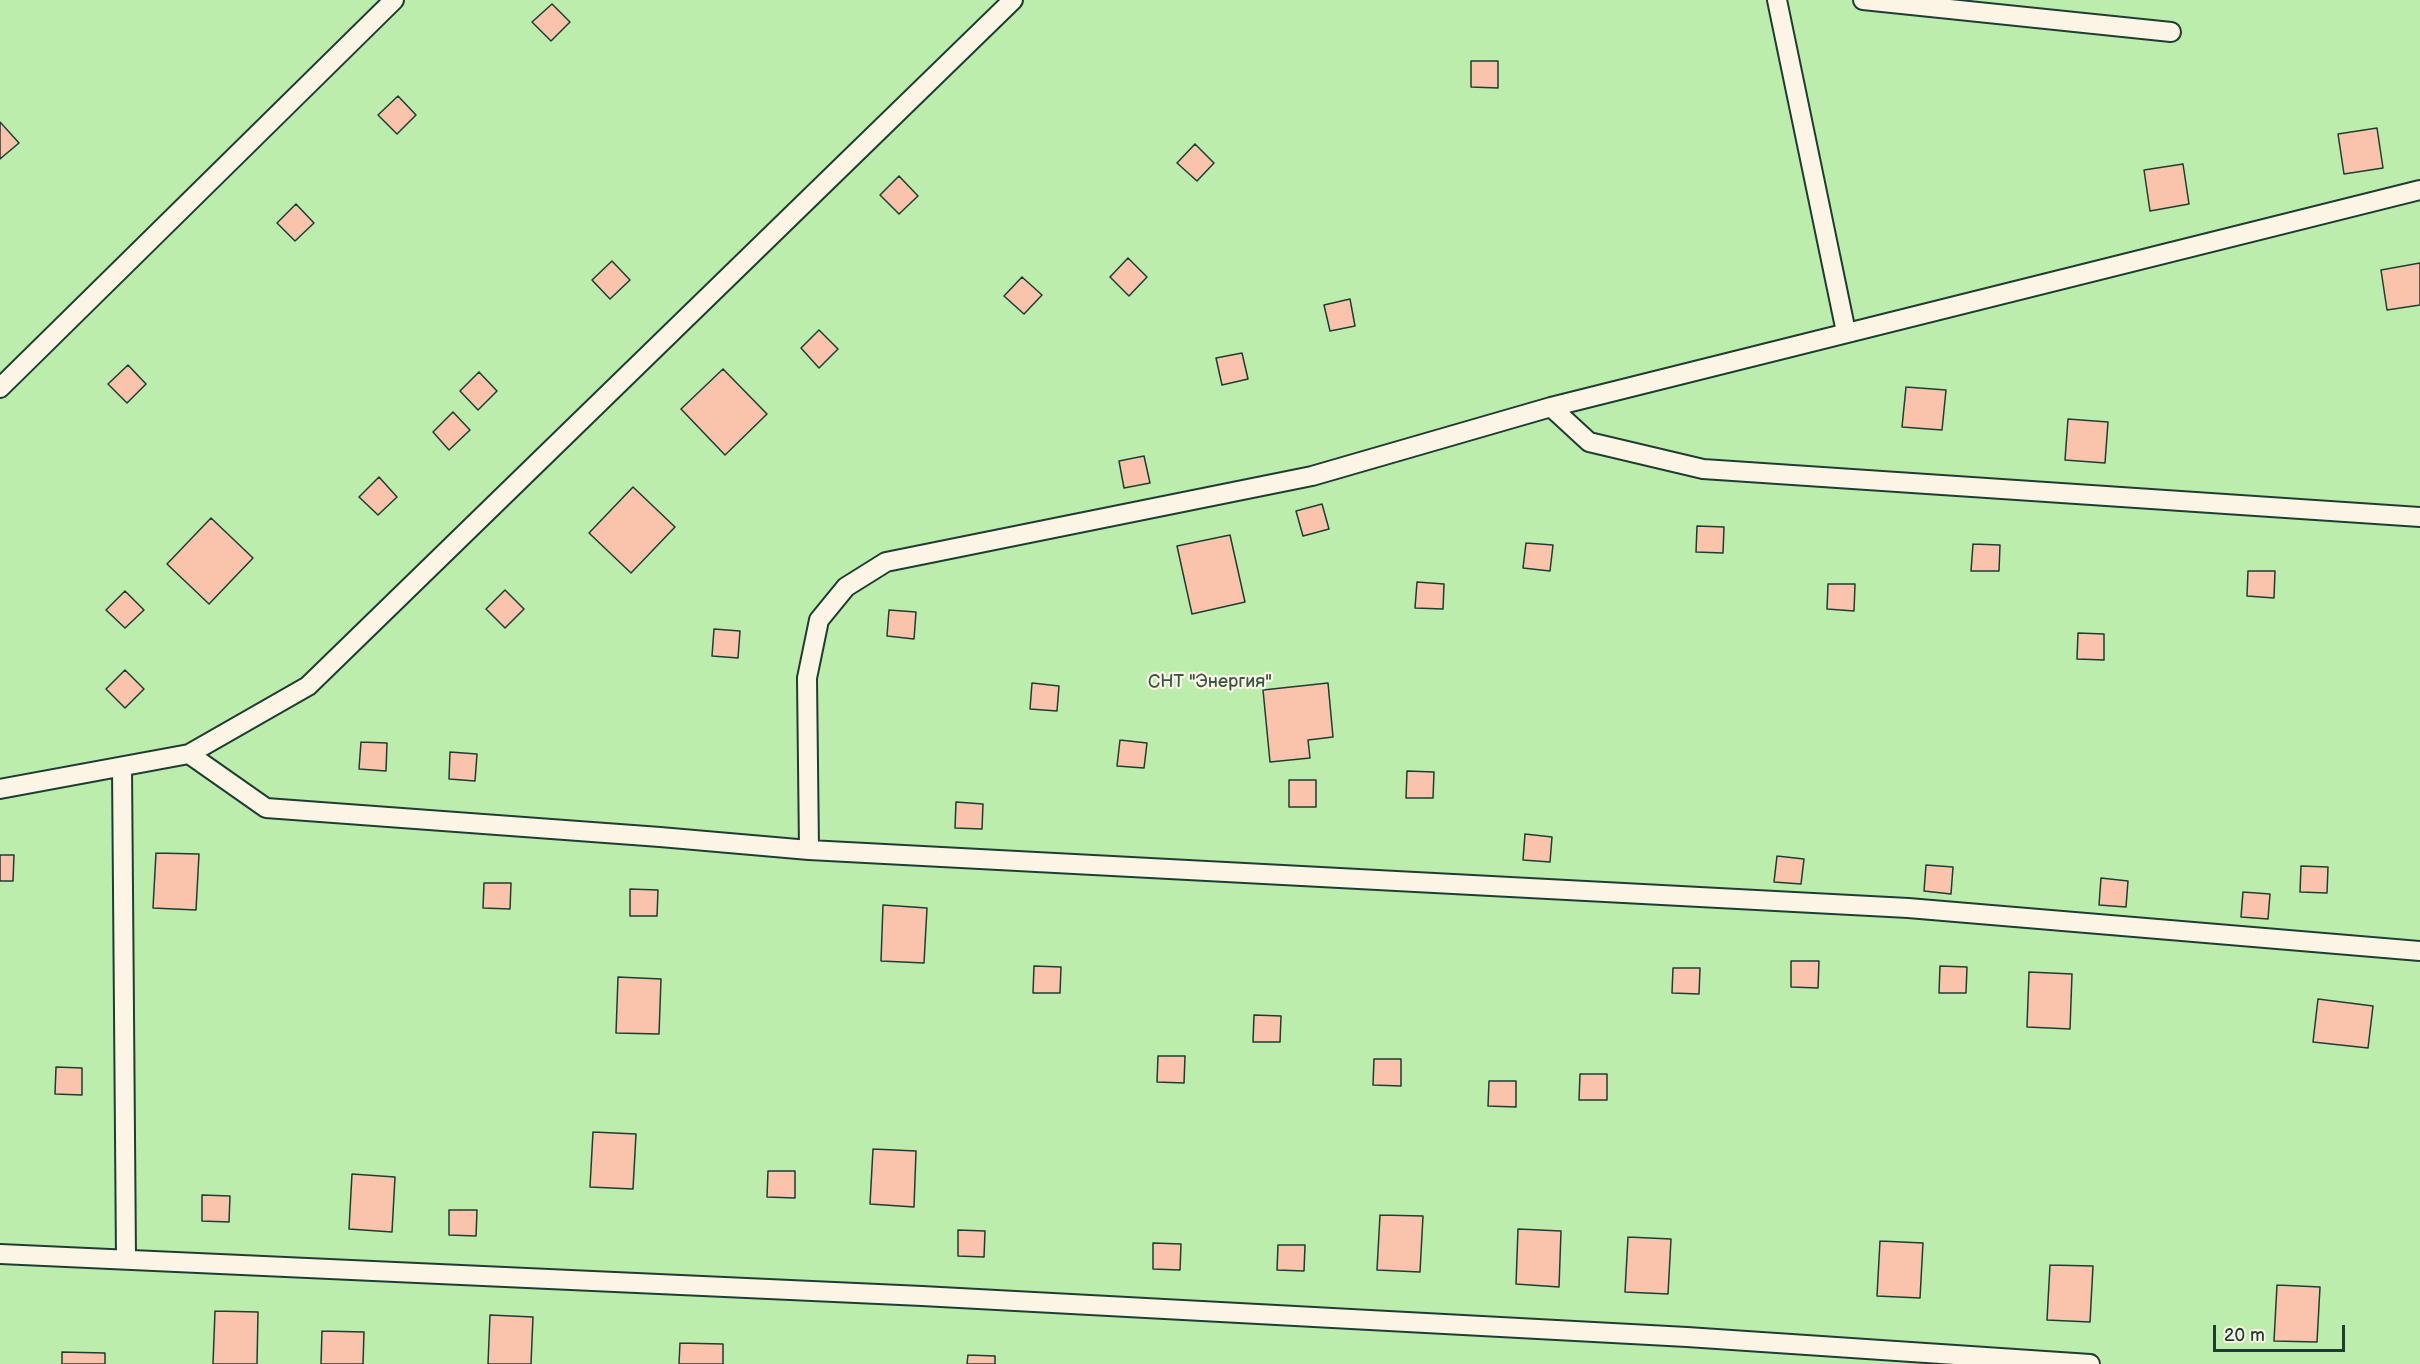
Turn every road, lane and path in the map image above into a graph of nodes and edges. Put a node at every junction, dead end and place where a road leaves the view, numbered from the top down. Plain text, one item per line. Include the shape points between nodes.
1 (394, 0) edge
2 (1012, 0) edge
3 (1777, 0) edge
4 (1863, 0) edge
5 (1890, 2) edge
6 (2171, 32) dead end
7 (2420, 190) edge
8 (1846, 332) junction
9 (0, 388) edge
10 (1551, 407) junction
11 (2420, 517) edge
12 (189, 754) junction
13 (122, 767) junction
14 (0, 789) edge
15 (809, 850) junction
16 (2420, 951) edge
17 (0, 1254) edge
18 (126, 1258) junction
19 (2090, 1364) edge

1 - 9 lane
2 - 12 lane via 309,686
3 - 8 lane
4 - 5 lane
5 - 6 lane
7 - 8 lane
8 - 10 lane
10 - 11 lane via 1589,442 1703,469
10 - 15 lane via 1312,476 886,562 846,587 819,620 807,678
12 - 13 lane
12 - 15 lane via 266,808
13 - 14 lane
13 - 18 lane
15 - 16 lane via 1908,908
17 - 18 lane
18 - 19 lane via 1664,1336

